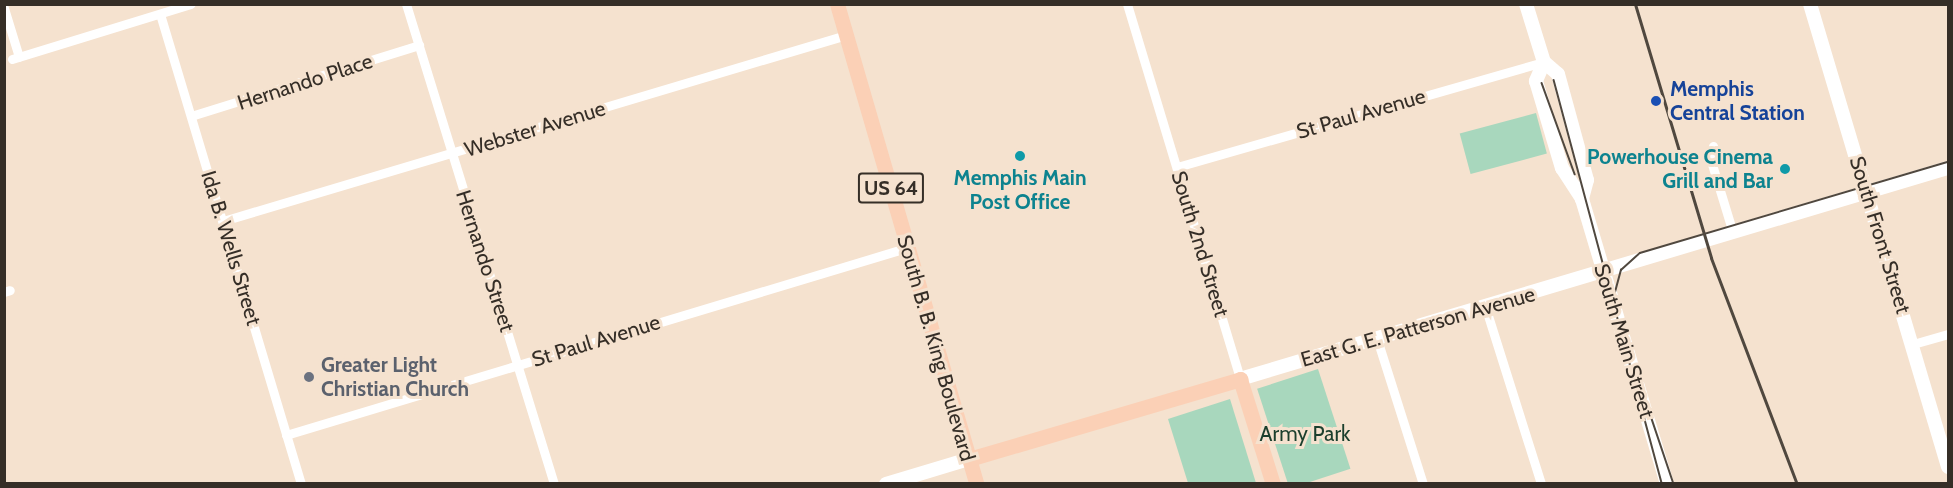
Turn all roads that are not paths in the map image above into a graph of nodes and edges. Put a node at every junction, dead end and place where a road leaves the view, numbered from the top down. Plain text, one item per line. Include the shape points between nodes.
1 (192, 4) edge
2 (406, 4) edge
3 (837, 4) edge
4 (1127, 4) edge
5 (1526, 4) edge
6 (1810, 4) edge
7 (4, 8) edge
8 (164, 10) edge
9 (846, 35) junction
10 (419, 45) junction
11 (1544, 62) junction
12 (191, 116) junction
13 (1713, 146) dead end
14 (451, 154) junction
15 (1177, 167) junction
16 (1948, 168) edge
17 (1868, 193) junction
18 (1582, 199) junction
19 (223, 221) junction
20 (1733, 233) junction
21 (906, 248) junction
22 (1603, 273) junction
23 (1485, 306) junction
24 (1948, 334) edge
25 (1377, 339) junction
26 (1912, 344) junction
27 (518, 365) junction
28 (1240, 379) junction
29 (286, 435) junction
30 (969, 459) junction
31 (1948, 467) edge
32 (906, 481) edge
33 (301, 483) edge
34 (554, 483) edge
35 (886, 483) edge
36 (976, 483) edge
37 (1273, 483) edge
38 (1423, 483) edge
39 (1541, 483) edge
40 (1667, 483) edge

1 - 8 street
2 - 10 street, Hernando Street
3 - 9 main road, South B. B. King Boulevard / US 64
4 - 15 street, South 2nd Street
5 - 11 main road, South Main Street
6 - 17 main road, South Front Street
7 - 8 street via 16,58
8 - 12 street, Ida B. Wells Street
9 - 14 street, Webster Avenue
9 - 21 main road, South B. B. King Boulevard / US 64
10 - 12 street, Hernando Place
10 - 14 street, Hernando Street
11 - 15 street, St Paul Avenue
11 - 18 main road, South Main Street via 1557,74 1587,180
11 - 18 main road, South Main Street via 1536,81 1562,168
12 - 19 street, Ida B. Wells Street
13 - 20 street via 1711,161
14 - 19 street, Webster Avenue
14 - 27 street, Hernando Street
15 - 28 street, South 2nd Street
16 - 17 main road, East G. E. Patterson Avenue
17 - 20 main road, East G. E. Patterson Avenue
17 - 26 main road, South Front Street
18 - 22 main road, South Main Street
19 - 29 street, Ida B. Wells Street
20 - 22 main road, East G. E. Patterson Avenue
21 - 27 street, St Paul Avenue
21 - 30 main road, South B. B. King Boulevard / US 64
22 - 23 main road, East G. E. Patterson Avenue
22 - 40 main road, South Main Street
23 - 25 main road, East G. E. Patterson Avenue
23 - 39 street
24 - 26 street
25 - 28 main road, East G. E. Patterson Avenue
25 - 38 street
26 - 31 main road, South Front Street
27 - 29 street, St Paul Avenue
27 - 34 street, Hernando Street
28 - 30 main road, East G. E. Patterson Avenue
28 - 37 main road, South 2nd Street
29 - 33 street, Ida B. Wells Street
30 - 32 main road, East G. E. Patterson Avenue
30 - 36 main road, South B. B. King Boulevard / US 64
32 - 35 main road, East G. E. Patterson Avenue

